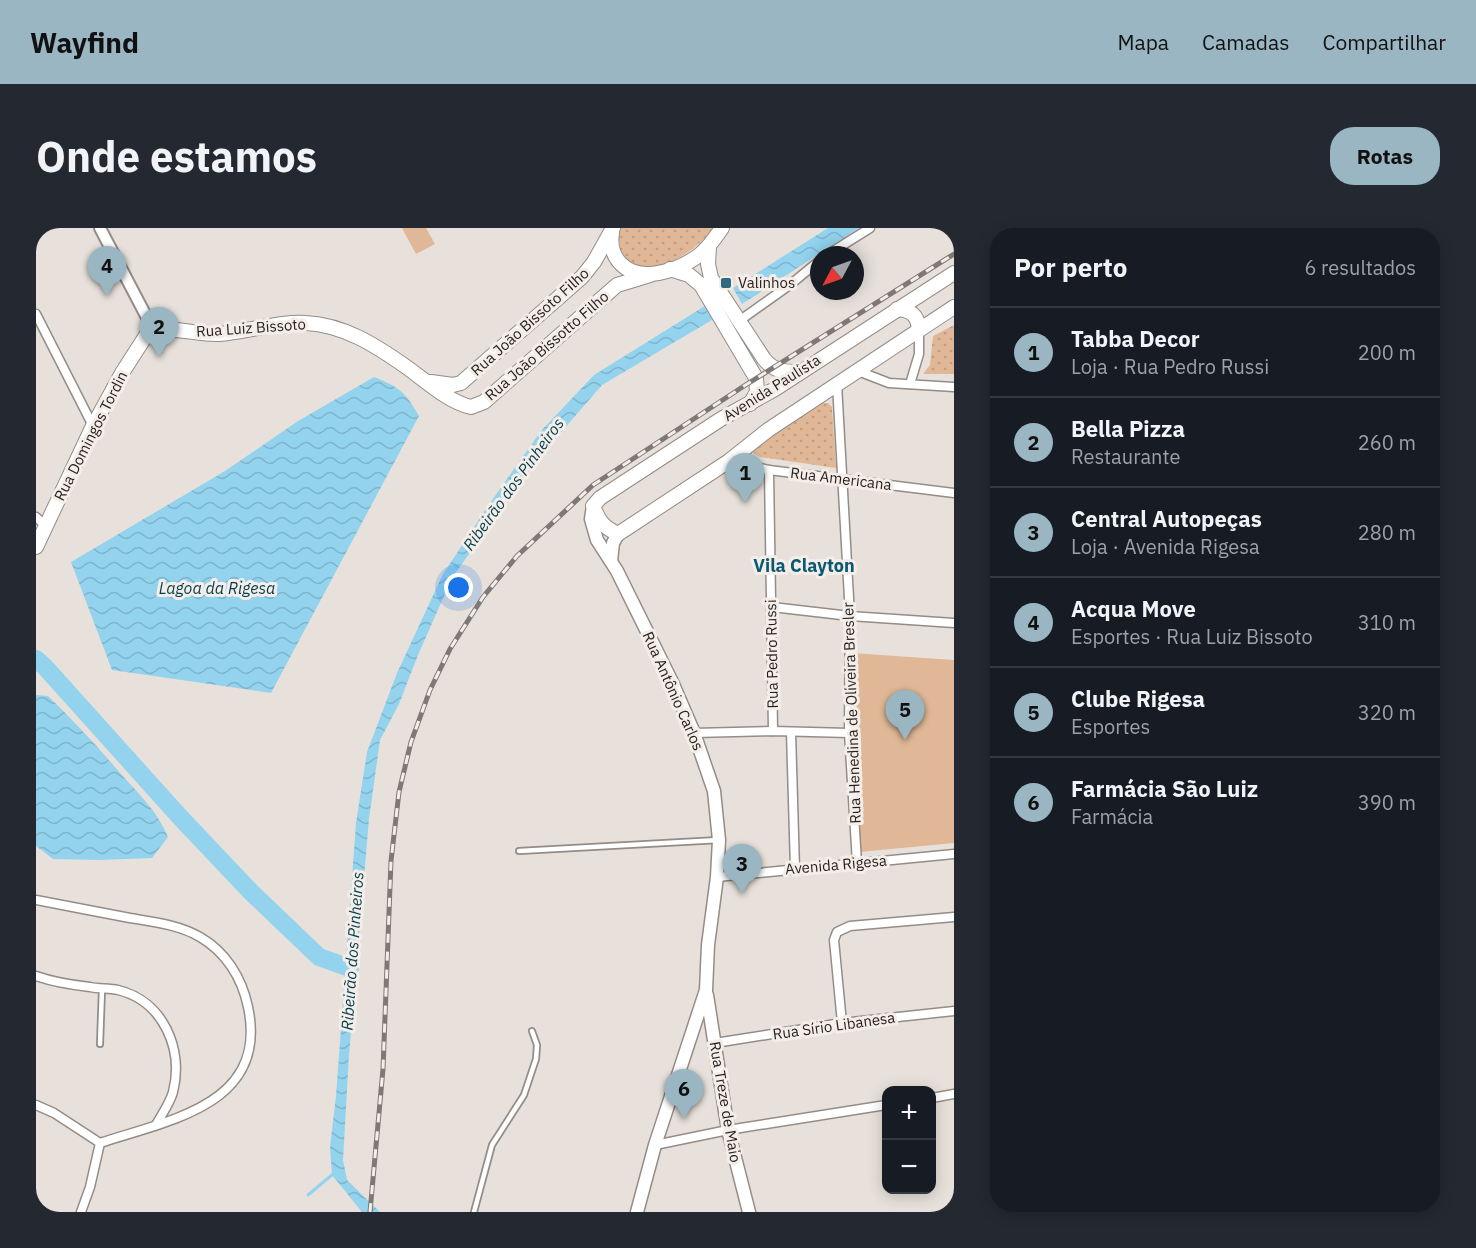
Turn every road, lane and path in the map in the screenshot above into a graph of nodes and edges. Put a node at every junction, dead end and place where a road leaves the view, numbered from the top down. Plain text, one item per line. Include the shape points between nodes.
1 (100, 228) edge
2 (613, 228) edge
3 (722, 228) edge
4 (870, 228) edge
5 (709, 246) junction
6 (841, 246) edge
7 (810, 268) edge
8 (670, 269) junction
9 (954, 273) edge
10 (650, 275) junction
11 (706, 282) junction
12 (954, 307) edge
13 (897, 309) junction
14 (36, 314) edge
15 (734, 322) junction
16 (919, 330) junction
17 (154, 331) junction
18 (858, 371) junction
19 (799, 372) junction
20 (427, 381) junction
21 (461, 383) junction
22 (837, 384) junction
23 (910, 384) junction
24 (954, 387) edge
25 (750, 404) junction
26 (477, 406) junction
27 (93, 426) junction
28 (729, 461) junction
29 (769, 470) junction
30 (843, 478) junction
31 (954, 493) edge
32 (593, 506) junction
33 (39, 532) edge
34 (618, 534) junction
35 (610, 561) junction
36 (771, 607) junction
37 (849, 615) junction
38 (954, 623) edge
39 (773, 731) junction
40 (791, 732) junction
41 (694, 733) junction
42 (849, 734) junction
43 (719, 840) junction
44 (519, 851) dead end
45 (954, 854) edge
46 (857, 863) junction
47 (795, 869) junction
48 (717, 877) junction
49 (36, 900) edge
50 (954, 917) edge
51 (36, 976) edge
52 (102, 989) junction
53 (706, 990) junction
54 (954, 1011) edge
55 (842, 1023) junction
56 (532, 1031) dead end
57 (689, 1042) junction
58 (100, 1044) dead end
59 (715, 1048) junction
60 (954, 1094) edge
61 (936, 1097) edge
62 (36, 1105) edge
63 (882, 1106) edge
64 (156, 1125) junction
65 (728, 1130) junction
66 (100, 1143) junction
67 (655, 1145) junction
68 (81, 1212) edge
69 (474, 1212) edge
70 (637, 1212) edge
71 (748, 1212) edge

1 - 17 street
2 - 10 main road, Rua João Bissoto Filho via 610,244 615,257 634,272
2 - 21 main road, Rua João Bissoto Filho via 582,278
3 - 5 main road
4 - 6 street
5 - 8 main road via 689,262
5 - 11 main road
7 - 15 street
8 - 10 main road
8 - 11 main road
9 - 13 main road, Avenida Paulista
10 - 26 main road, Rua João Bissotto Filho via 617,285
11 - 15 main road
12 - 16 main road, Avenida Paulista
13 - 16 main road via 913,314
13 - 19 main road, Avenida Paulista
14 - 27 street
15 - 19 main road via 772,368
15 - 25 main road via 756,378 757,392
16 - 18 main road, Avenida Paulista
16 - 23 street via 919,354
17 - 20 main road, Rua Luiz Bissoto via 219,334 304,322 355,335
17 - 27 main road, Rua Domingos Tordin via 134,352
18 - 22 main road, Avenida Paulista
18 - 23 street via 889,383
19 - 25 main road, Avenida Paulista
20 - 21 main road, Rua João Bissoto Filho
20 - 26 main road, Rua Luiz Bissoto via 457,402
21 - 26 main road via 463,393
22 - 28 main road, Avenida Paulista
22 - 30 street, Rua Henedina de Oliveira Bresler
23 - 24 street
25 - 32 main road, Avenida Paulista via 609,492
27 - 33 main road, Rua Domingos Tordin
28 - 29 street, Rua Americana
28 - 34 main road, Avenida Paulista
29 - 30 street, Rua Americana
29 - 36 street, Rua Pedro Russi
30 - 31 street, Rua Americana
30 - 37 street, Rua Henedina de Oliveira Bresler
32 - 34 main road via 606,529
32 - 35 main road, Rua Antônio Carlos via 593,529
34 - 35 main road
35 - 41 main road, Rua Antônio Carlos
36 - 37 street
36 - 39 street, Rua Pedro Russi
37 - 38 street
37 - 42 street, Rua Henedina de Oliveira Bresler
39 - 40 street
39 - 41 street
40 - 42 street
40 - 47 street
41 - 43 main road, Rua Antônio Carlos via 714,790
42 - 46 street, Rua Henedina de Oliveira Bresler
43 - 44 lane
43 - 48 main road, Rua Antônio Carlos
45 - 46 street, Avenida Rigesa
46 - 47 street, Avenida Rigesa
47 - 48 street, Avenida Rigesa
48 - 53 main road, Rua Antônio Carlos
49 - 64 street via 173,926 200,937 222,954 236,974 246,994 252,1023 242,1070 228,1089 206,1106
50 - 55 street via 850,926 837,932 834,940
51 - 52 street
52 - 58 lane
52 - 64 street via 118,990 139,999 156,1012 168,1030 176,1076 172,1095
53 - 57 main road, Rua Antônio Carlos
53 - 59 main road, Rua Treze de Maio
54 - 55 street, Rua Sírio Libanesa
55 - 59 street, Rua Sírio Libanesa
56 - 69 lane via 536,1059 524,1095 492,1144
57 - 59 main road via 697,1038
57 - 67 main road, Rua Antônio Carlos
59 - 65 main road, Rua Treze de Maio
60 - 61 street
62 - 66 street
63 - 65 street
64 - 66 street
65 - 67 street
65 - 71 main road, Rua Treze de Maio
66 - 68 street
67 - 70 main road, Rua Antônio Carlos

